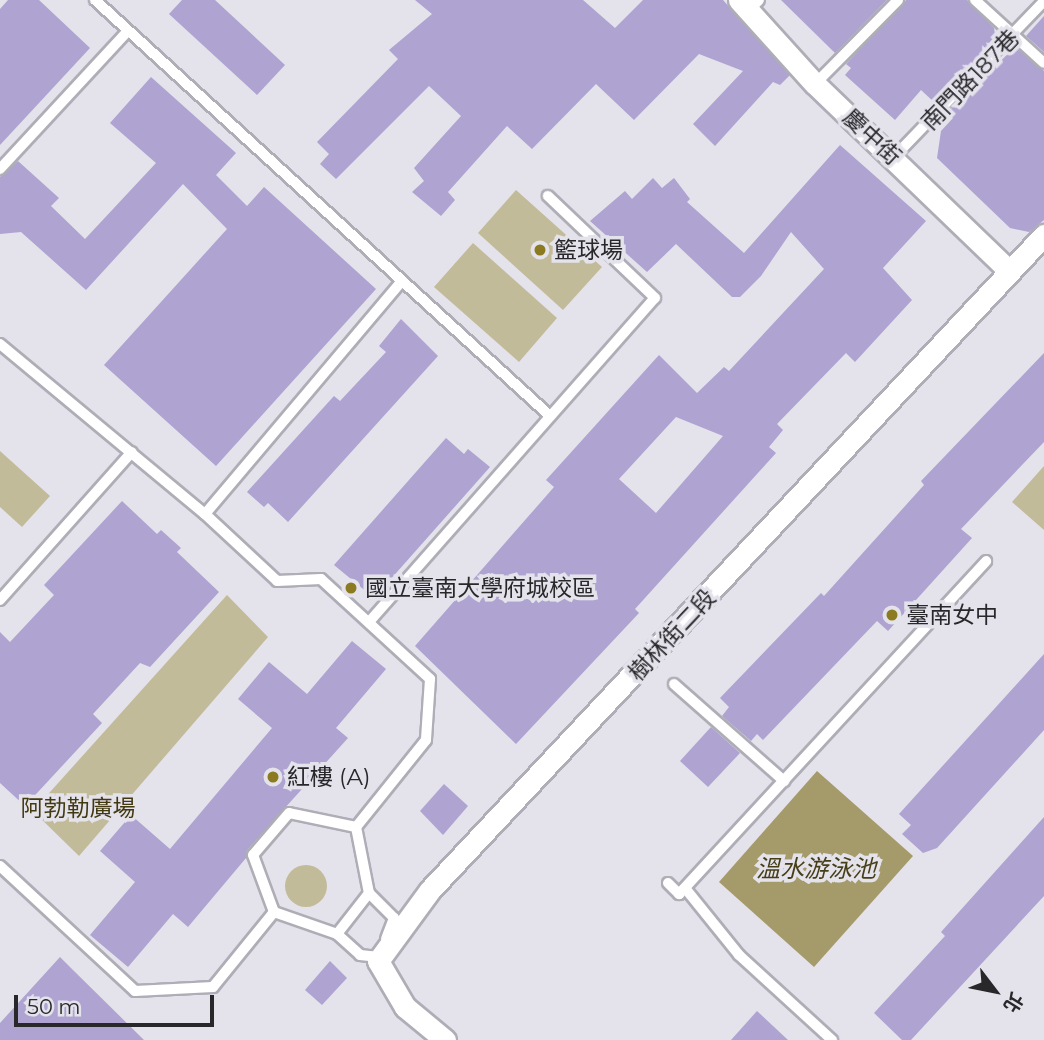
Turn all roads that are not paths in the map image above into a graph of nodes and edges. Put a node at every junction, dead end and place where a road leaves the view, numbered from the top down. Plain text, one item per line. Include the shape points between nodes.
1 (95, 0) edge
2 (898, 0) edge
3 (975, 0) edge
4 (1044, 1) edge
5 (749, 3) edge
6 (128, 31) junction
7 (1013, 35) junction
8 (1044, 63) edge
9 (815, 84) junction
10 (894, 157) junction
11 (0, 169) edge
12 (548, 196) dead end
13 (1044, 235) edge
14 (1009, 271) junction
15 (401, 282) junction
16 (0, 344) edge
17 (549, 415) junction
18 (132, 452) junction
19 (205, 514) junction
20 (986, 561) dead end
21 (0, 600) edge
22 (369, 622) junction
23 (674, 684) dead end
24 (784, 781) junction
25 (356, 827) junction
26 (0, 866) edge
27 (668, 883) dead end
28 (685, 888) junction
29 (369, 893) junction
30 (274, 912) junction
31 (337, 934) junction
32 (378, 961) junction
33 (445, 1040) edge
34 (832, 1040) edge

1 - 6 lane
2 - 9 lane
3 - 7 lane
4 - 7 lane, 南門路187巷
5 - 9 street, 慶中街
6 - 11 lane
6 - 15 lane
7 - 8 lane
7 - 10 lane, 南門路187巷
9 - 10 street, 慶中街
10 - 14 street, 慶中街
12 - 17 lane via 655,298
13 - 14 street, 樹林街二段
14 - 32 street, 樹林街二段 via 430,890
15 - 17 lane
15 - 19 lane
16 - 18 lane
17 - 22 lane
18 - 19 lane
18 - 21 lane
19 - 22 lane via 277,581 321,579
20 - 24 lane
22 - 25 lane via 430,679 426,740
23 - 24 lane
24 - 28 lane
25 - 29 lane
25 - 30 lane via 289,813 253,855
26 - 30 lane via 135,991 213,988
27 - 28 lane via 679,894
28 - 34 lane via 739,955
29 - 31 lane
29 - 32 lane via 394,918
30 - 31 lane
31 - 32 lane via 360,955
32 - 33 street via 405,1007

